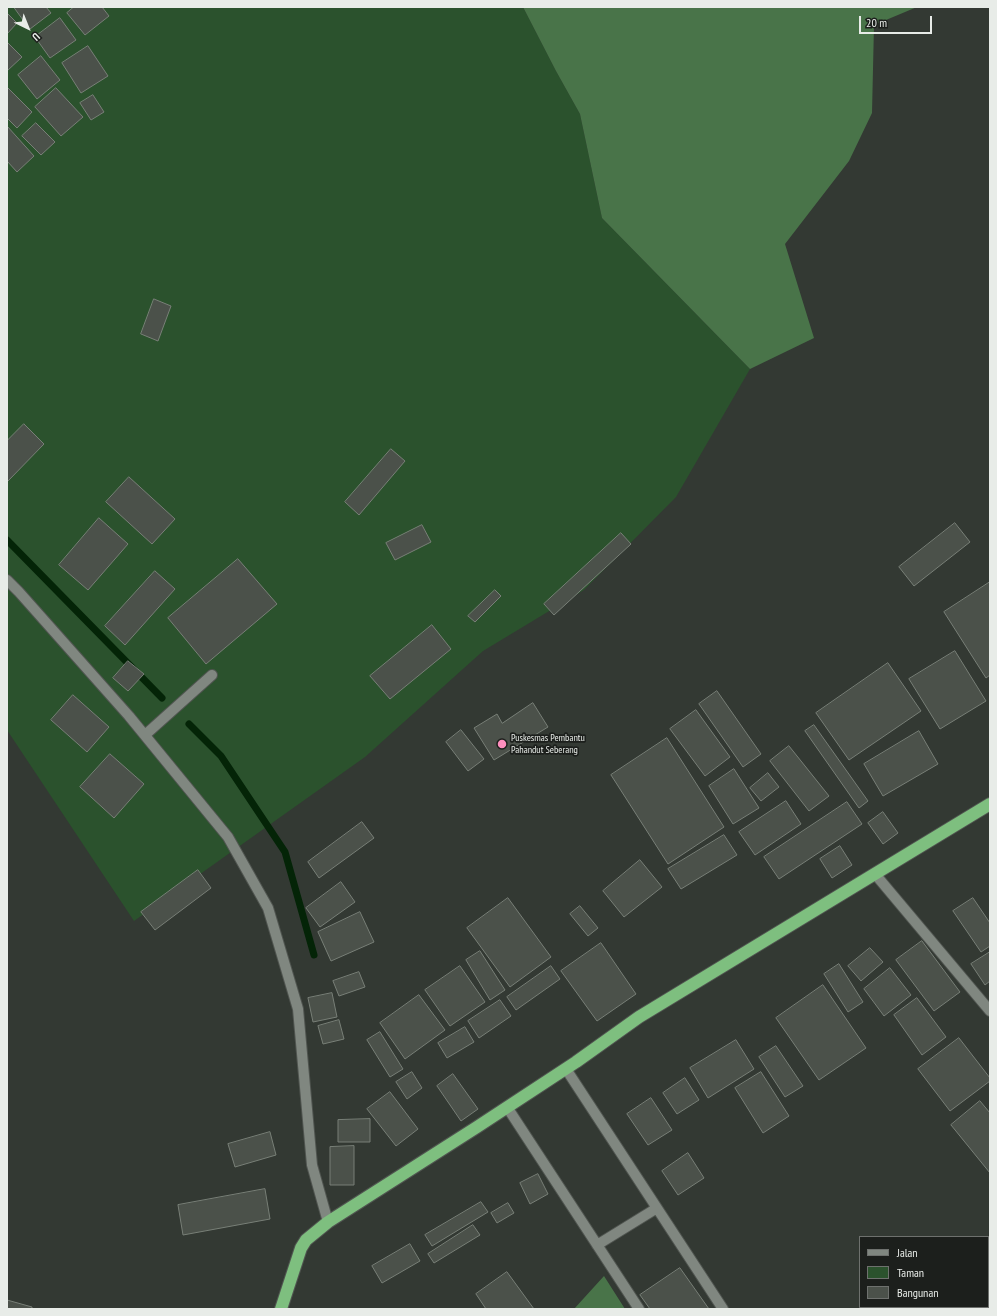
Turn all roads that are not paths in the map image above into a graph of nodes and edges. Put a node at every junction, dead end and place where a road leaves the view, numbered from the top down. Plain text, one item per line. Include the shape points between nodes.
1 (7, 580) edge
2 (212, 675) dead end
3 (145, 735) junction
4 (990, 804) edge
5 (875, 874) junction
6 (990, 1011) edge
7 (566, 1069) junction
8 (508, 1107) junction
9 (657, 1208) junction
10 (328, 1222) junction
11 (597, 1245) junction
12 (281, 1309) edge
13 (639, 1309) edge
14 (723, 1309) edge

1 - 3 street
2 - 3 street
3 - 10 street via 228,837 268,908 298,1009 312,1165
4 - 5 highway
5 - 6 street
5 - 7 highway via 639,1017
7 - 8 highway
7 - 9 street
8 - 10 highway
8 - 11 street
9 - 11 street
9 - 14 street
10 - 12 highway via 306,1240 301,1248
11 - 13 street

